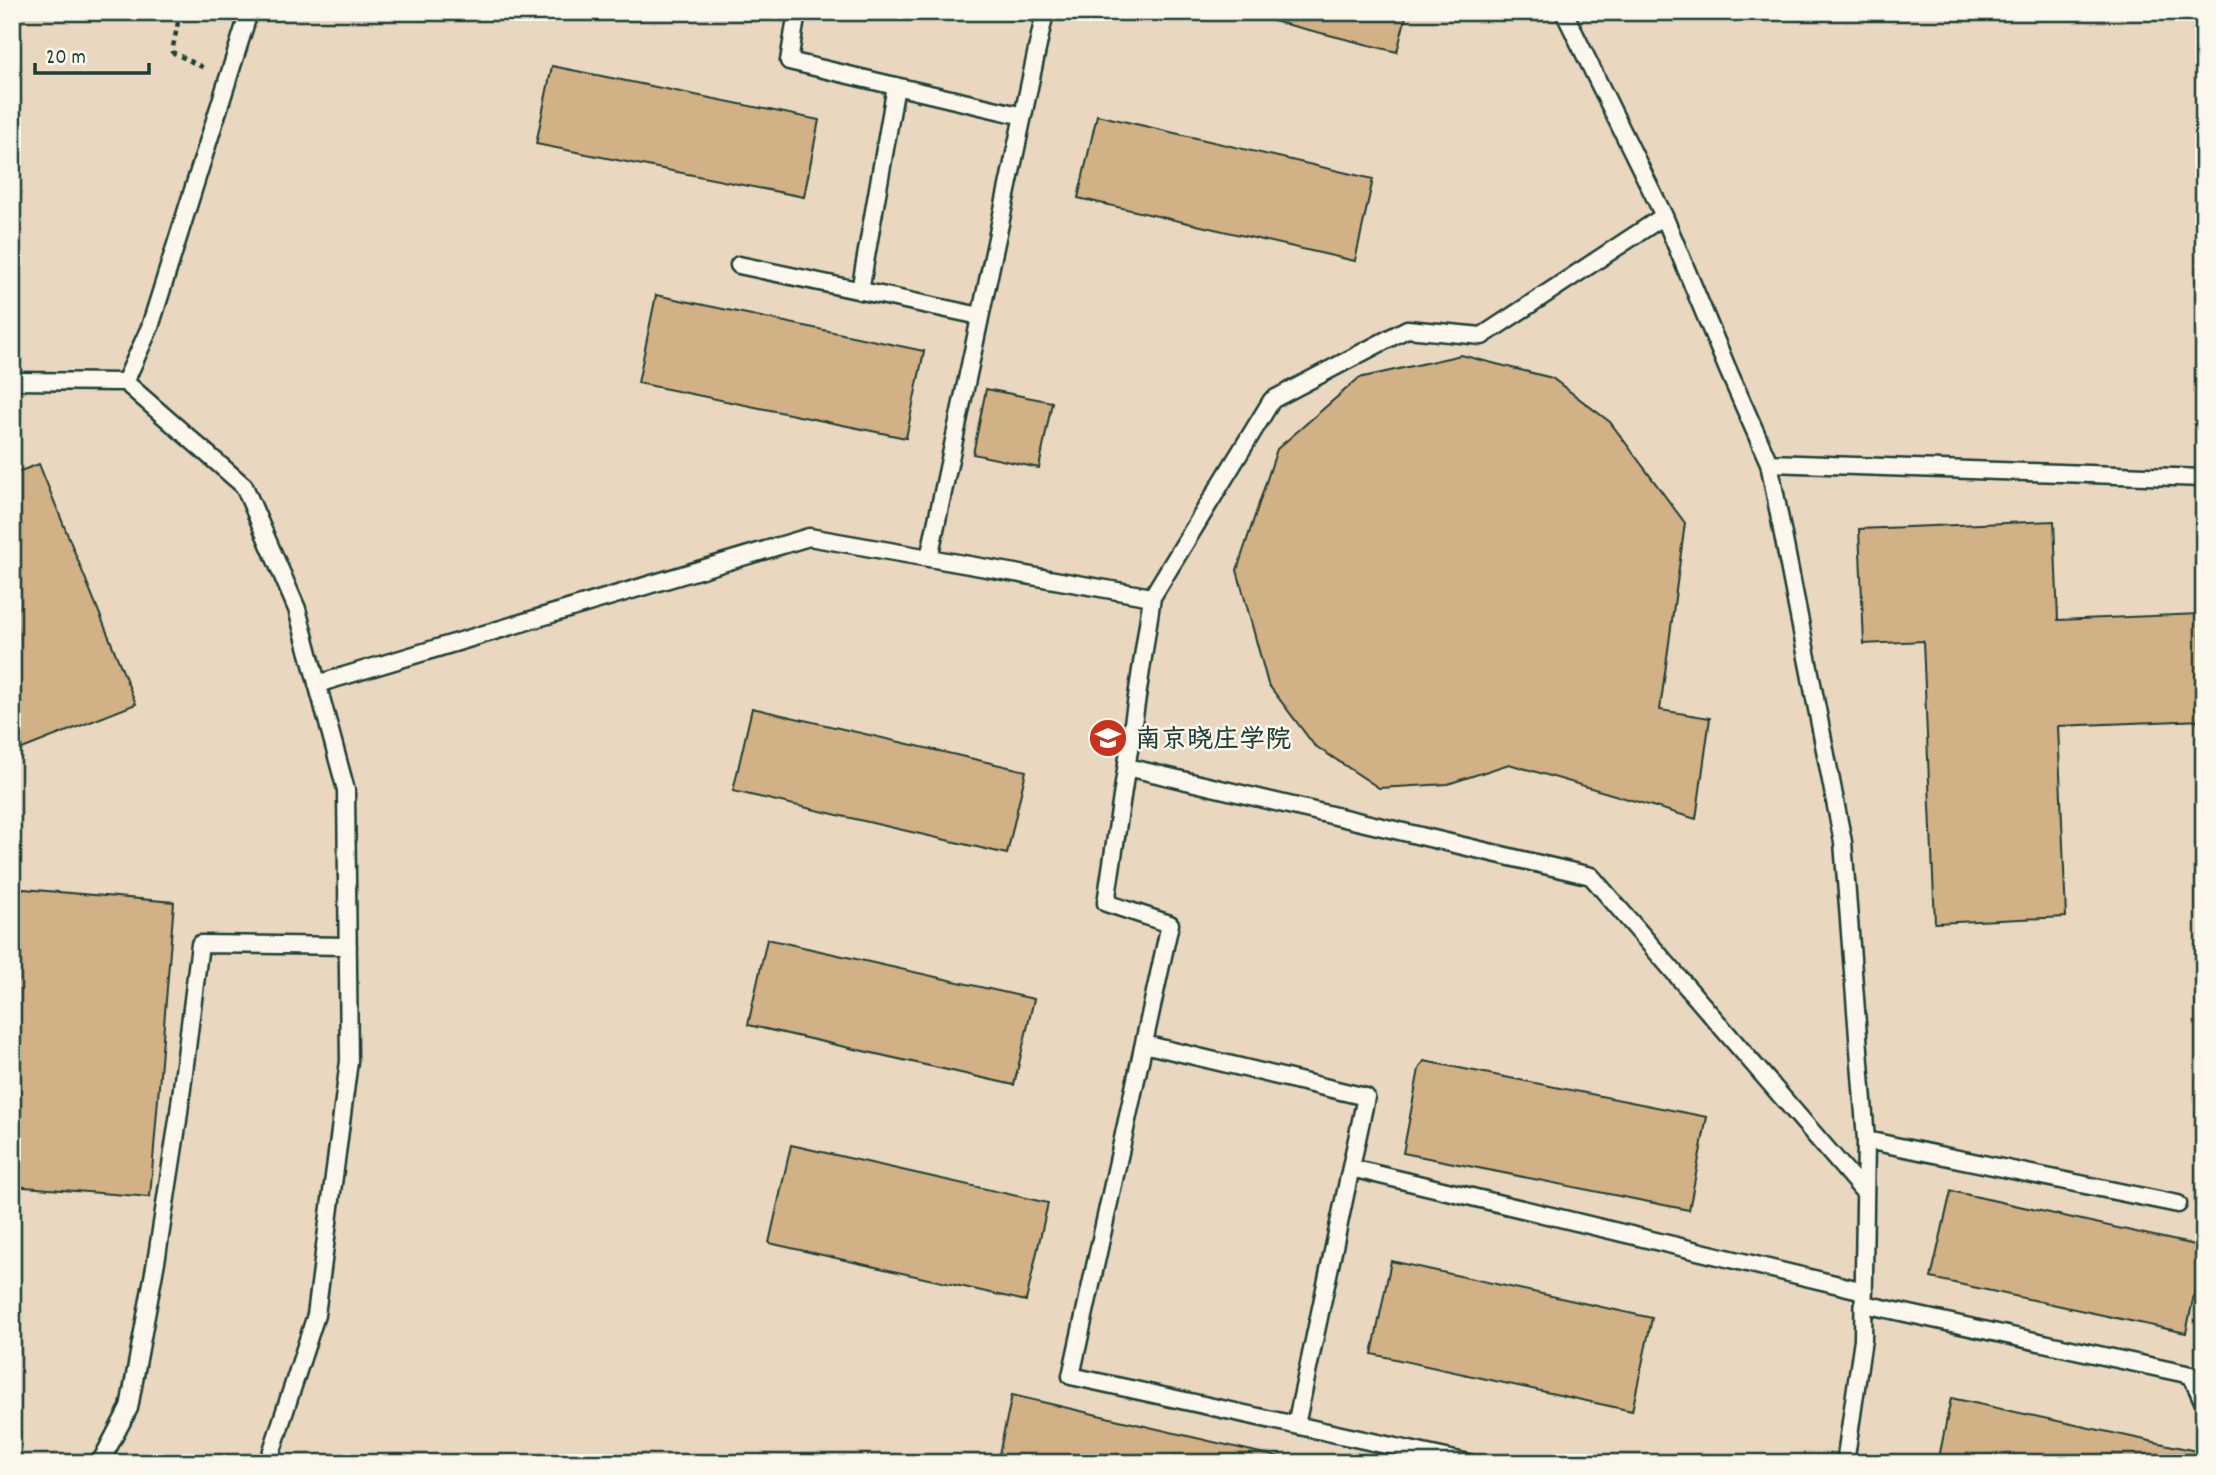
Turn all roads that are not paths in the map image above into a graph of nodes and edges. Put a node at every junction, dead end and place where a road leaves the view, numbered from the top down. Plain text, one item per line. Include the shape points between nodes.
1 (249, 12) edge
2 (797, 12) edge
3 (1045, 12) edge
4 (1564, 12) edge
5 (897, 86) junction
6 (1023, 116) junction
7 (1664, 216) junction
8 (739, 265) dead end
9 (860, 291) junction
10 (980, 316) junction
11 (12, 381) edge
12 (125, 382) junction
13 (1769, 463) junction
14 (2204, 478) edge
15 (929, 558) junction
16 (1152, 597) junction
17 (317, 684) junction
18 (1127, 767) junction
19 (348, 946) junction
20 (1144, 1044) junction
21 (1866, 1140) junction
22 (1351, 1168) junction
23 (1865, 1193) junction
24 (2178, 1205) dead end
25 (1864, 1298) junction
26 (2204, 1403) edge
27 (1296, 1425) junction
28 (100, 1463) edge
29 (268, 1463) edge
30 (1469, 1463) edge
31 (1845, 1463) edge

1 - 12 lane via 150,327
2 - 5 lane via 789,61
3 - 6 lane
4 - 7 lane
5 - 6 lane
5 - 9 lane
6 - 10 lane
7 - 13 lane
7 - 16 lane via 1482,336 1407,329 1272,400
8 - 9 lane
9 - 10 lane
10 - 15 lane
11 - 12 lane
12 - 17 lane via 244,486 296,609
13 - 14 lane
13 - 21 lane via 1843,842
15 - 16 lane
15 - 17 lane via 809,537
16 - 18 lane
17 - 19 lane via 346,790
18 - 20 lane via 1107,903 1170,924
18 - 23 lane via 1591,876
19 - 28 lane via 200,944 166,1201 129,1408
19 - 29 lane via 349,1061 316,1315
20 - 22 lane via 1366,1097
20 - 27 lane via 1071,1376
21 - 23 lane
21 - 24 lane
22 - 25 lane
22 - 27 lane
23 - 25 lane
25 - 26 lane via 2191,1375
25 - 31 lane via 1863,1339
27 - 30 lane

